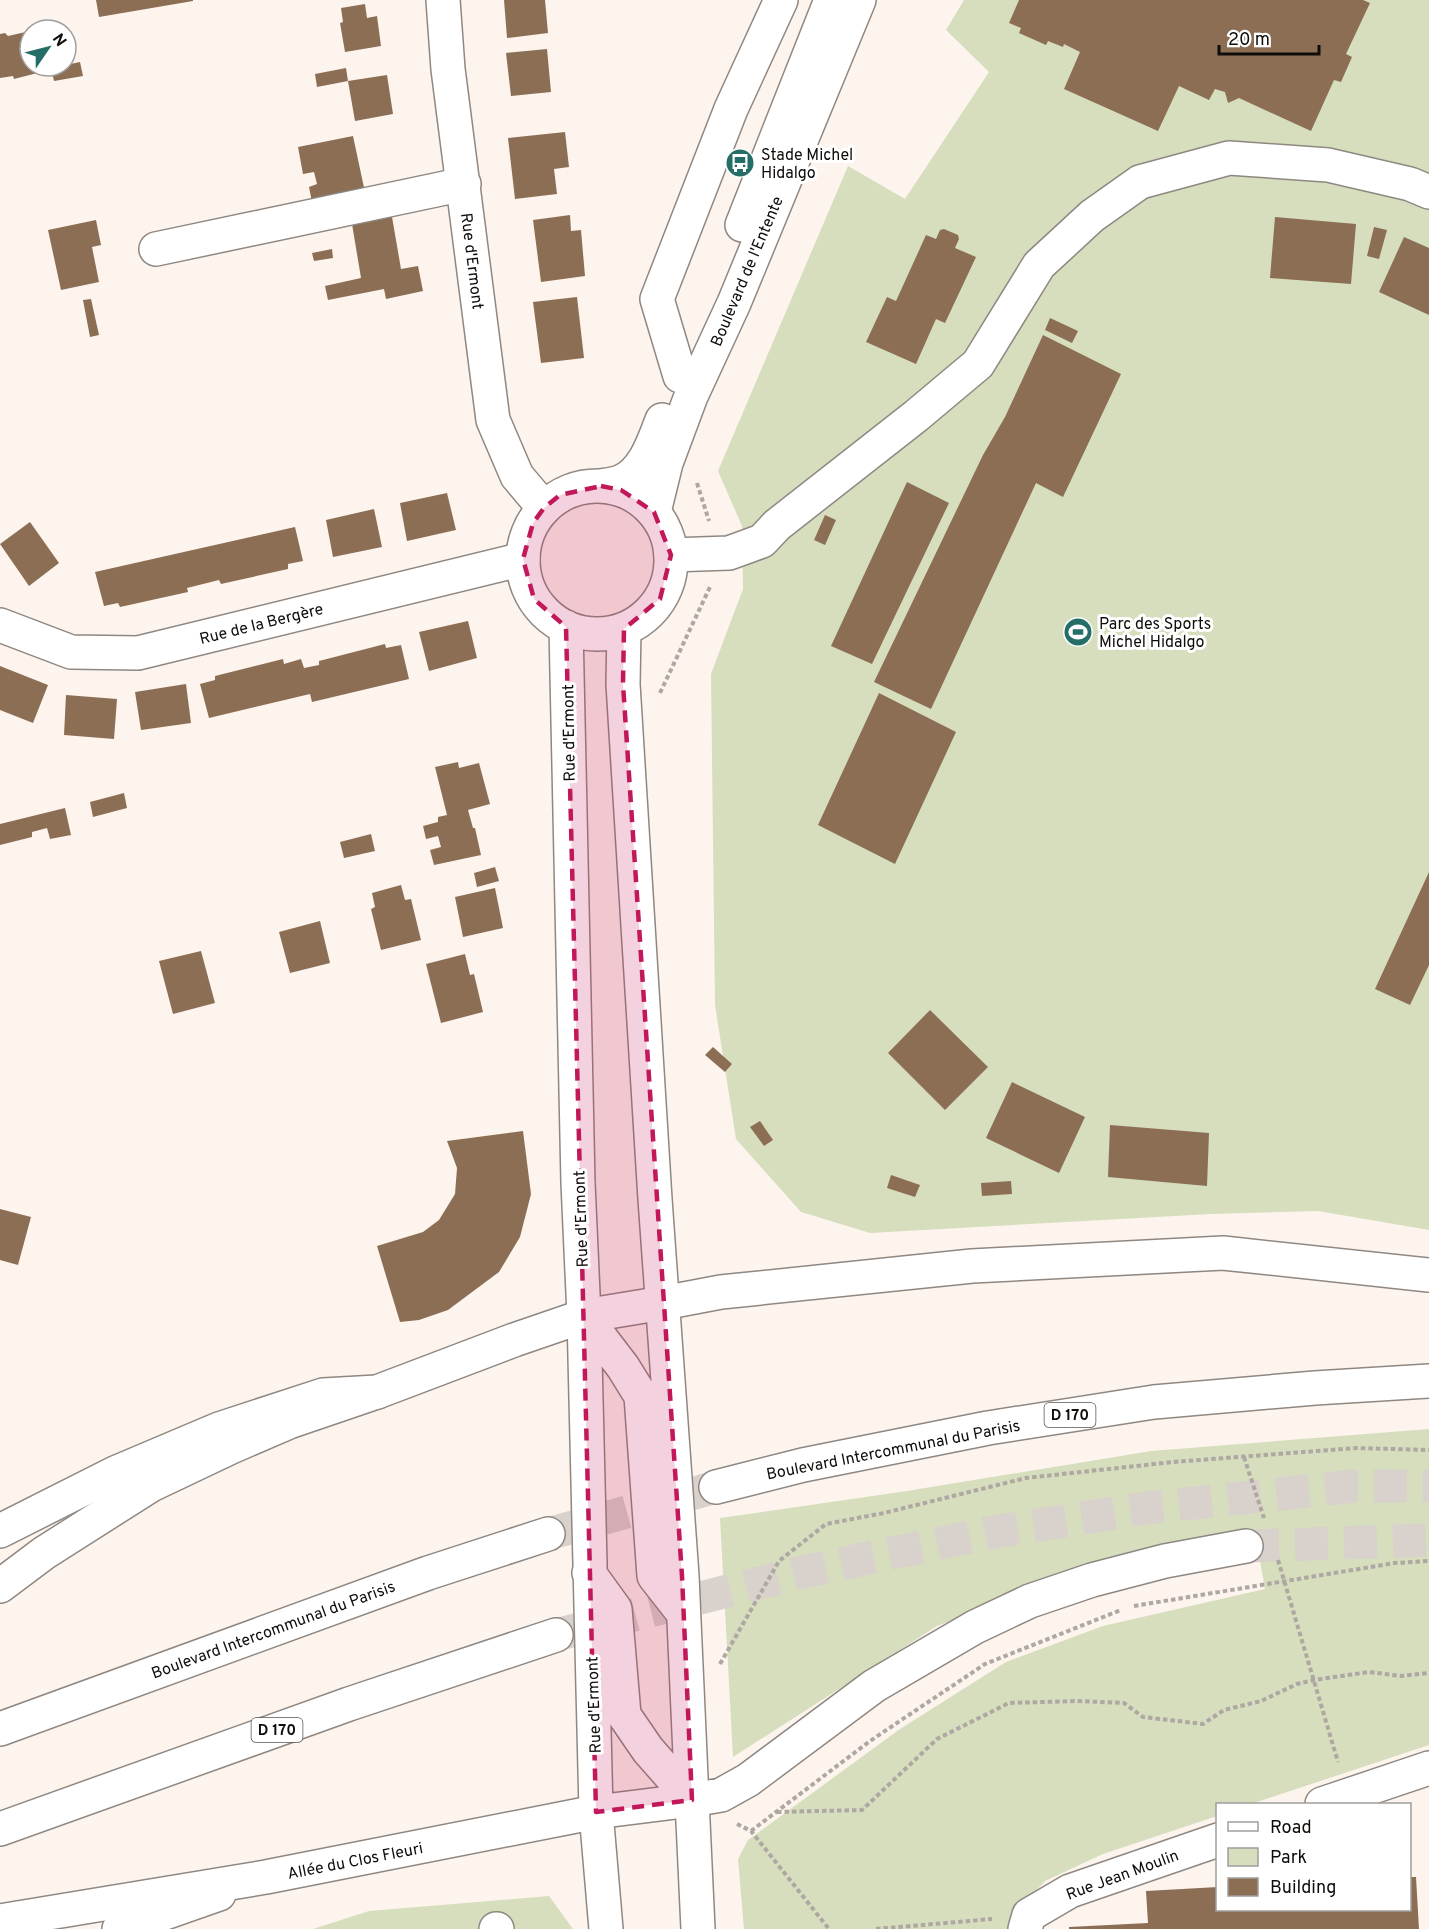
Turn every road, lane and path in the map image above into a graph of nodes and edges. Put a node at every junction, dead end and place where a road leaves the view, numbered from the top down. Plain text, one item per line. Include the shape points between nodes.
1 (443, 0) edge
2 (782, 0) edge
3 (831, 0) edge
4 (859, 0) edge
5 (464, 184) junction
6 (1429, 192) edge
7 (156, 249) dead end
8 (680, 376) junction
9 (695, 477) dead end
10 (601, 486) junction
11 (544, 508) junction
12 (654, 512) junction
13 (714, 553) junction
14 (671, 555) junction
15 (523, 559) junction
16 (0, 626) edge
17 (566, 627) junction
18 (624, 629) junction
19 (660, 702) dead end
20 (1429, 1275) edge
21 (663, 1303) junction
22 (584, 1316) junction
23 (1429, 1381) edge
24 (377, 1392) junction
25 (1429, 1449) edge
26 (1244, 1456) junction
27 (716, 1487) tunnel mouth
28 (0, 1531) edge
29 (548, 1534) tunnel mouth
30 (1256, 1535) joint
31 (1277, 1558) dead end
32 (1429, 1561) edge
33 (589, 1573) junction
34 (1284, 1581) junction
35 (0, 1586) edge
36 (683, 1613) junction
37 (556, 1635) tunnel mouth
38 (719, 1666) dead end
39 (1429, 1673) edge
40 (1314, 1680) junction
41 (0, 1729) edge
42 (1429, 1768) edge
43 (692, 1800) junction
44 (1335, 1800) edge
45 (596, 1812) junction
46 (776, 1812) junction
47 (0, 1829) edge
48 (751, 1831) junction
49 (1216, 1841) edge
50 (266, 1877) junction
51 (0, 1921) edge
52 (1027, 1922) edge
53 (118, 1929) edge
54 (606, 1929) edge
55 (698, 1929) edge
56 (829, 1929) edge
57 (876, 1929) edge

1 - 5 main road, Rue d'Ermont
2 - 8 main road via 731,109 657,299
3 - 8 main road, Boulevard de l'Entente
4 - 12 main road, Boulevard de l'Entente via 734,303 691,396 666,463
5 - 7 main road
5 - 11 main road, Rue d'Ermont via 493,420 517,476
6 - 13 main road via 1328,165 1229,158 1140,182 1092,216 1040,266 978,364 762,541 729,553
8 - 10 main road, Boulevard de l'Entente via 650,452 632,475
9 - 13 path
10 - 11 main road via 560,495
10 - 12 main road via 621,490
11 - 15 main road via 533,523
12 - 14 main road via 666,532
13 - 14 main road
13 - 19 path via 717,574 660,690
14 - 18 main road via 669,578 660,599 644,617
15 - 16 main road, Rue de la Bergère via 138,653 71,652
15 - 17 main road via 534,599
17 - 18 main road via 585,633
17 - 22 main road, Rue d'Ermont
18 - 21 main road via 623,684
20 - 21 main road via 1223,1253 972,1266 721,1292
21 - 22 main road
21 - 36 main road
22 - 24 main road
22 - 33 main road, Rue d'Ermont
22 - 36 main road via 641,1396 654,1576
23 - 27 main road, Boulevard Intercommunal du Parisis / D 170 via 1154,1402 930,1440
24 - 28 main road via 323,1395 219,1429 115,1473
24 - 35 main road via 289,1422 151,1485
25 - 26 path via 1356,1448
26 - 30 path
26 - 38 path via 1026,1478 826,1524 779,1561
29 - 41 main road, Boulevard Intercommunal du Parisis via 428,1573
30 - 43 main road, Allée du Clos Fleuri via 1030,1600 874,1686 748,1780 721,1795
31 - 34 path
32 - 34 path
33 - 43 main road via 615,1609 624,1715 648,1750
33 - 45 main road, Rue d'Ermont
34 - 40 path
34 - 46 path via 1125,1608 985,1664 870,1741
36 - 43 main road
37 - 47 main road, D 170 via 349,1704
39 - 40 path via 1401,1676 1369,1672
40 - 44 path
40 - 46 path via 1261,1701 1224,1710 1203,1724 1143,1717 1124,1703 1009,1703 937,1739 862,1810
42 - 44 main road
43 - 45 main road, Allée du Clos Fleuri
43 - 48 path
43 - 55 main road
45 - 50 main road, Allée du Clos Fleuri
45 - 54 main road, Rue d'Ermont
46 - 48 path
48 - 56 path
49 - 52 main road, Rue Jean Moulin via 1070,1891
50 - 51 main road
50 - 53 main road, Allée du Clos Fleuri
52 - 57 path

